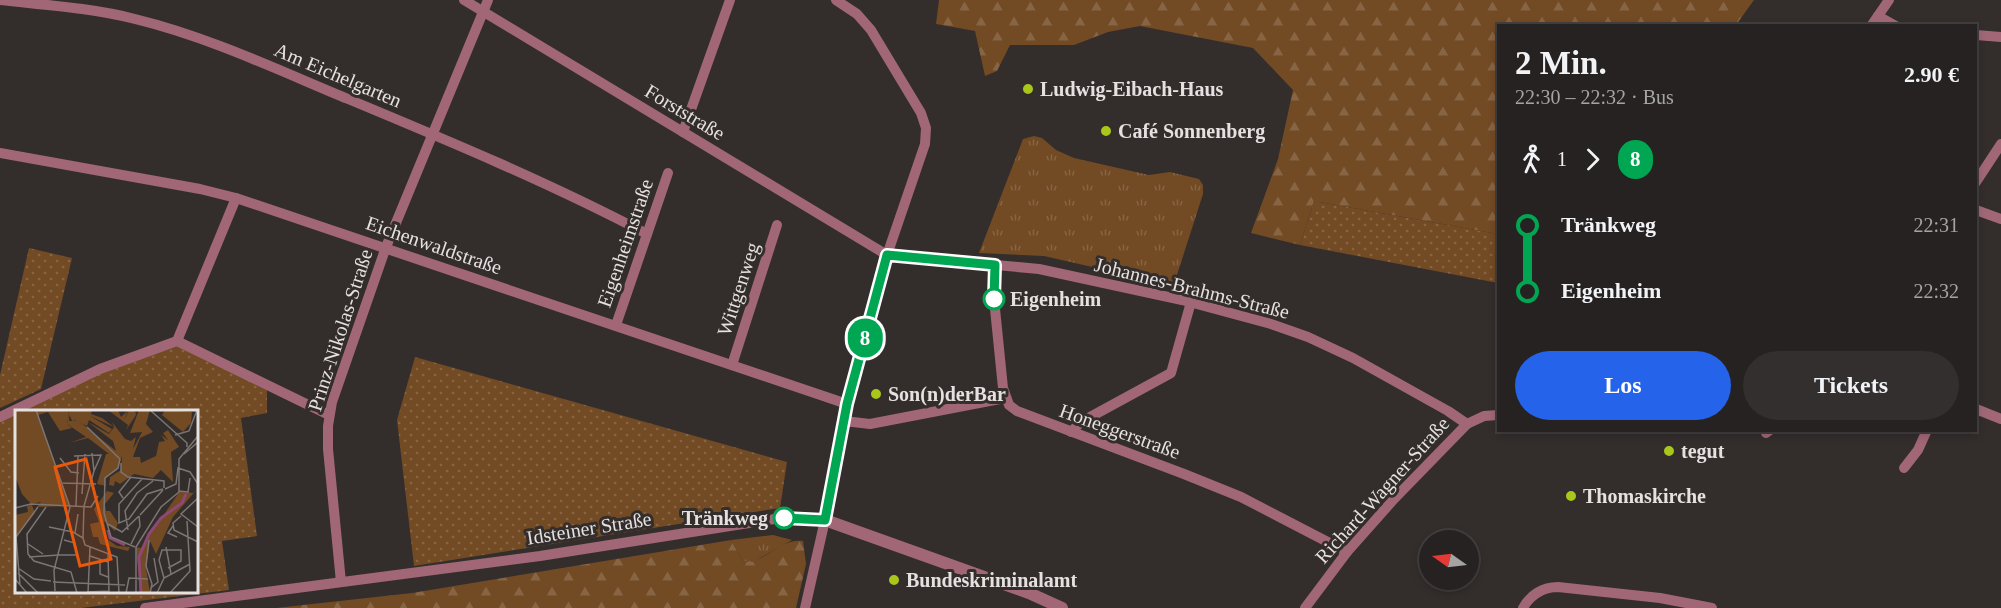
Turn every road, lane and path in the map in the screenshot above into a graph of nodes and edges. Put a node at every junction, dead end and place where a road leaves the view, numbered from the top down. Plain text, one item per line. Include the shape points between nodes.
1 (0, 0) edge
2 (464, 0) edge
3 (730, 0) edge
4 (836, 0) edge
5 (1889, 0) edge
6 (486, 5) edge
7 (1878, 16) junction
8 (1872, 24) edge
9 (1892, 24) edge
10 (1977, 35) edge
11 (2001, 37) edge
12 (683, 132) junction
13 (433, 134) junction
14 (2001, 144) edge
15 (0, 153) edge
16 (668, 172) dead end
17 (1977, 180) edge
18 (236, 198) junction
19 (1977, 210) edge
20 (2001, 219) edge
21 (777, 225) dead end
22 (647, 234) junction
23 (386, 247) junction
24 (887, 255) junction
25 (995, 265) junction
26 (1191, 302) junction
27 (616, 325) junction
28 (177, 341) junction
29 (732, 365) junction
30 (1005, 398) junction
31 (847, 404) junction
32 (1977, 409) edge
33 (329, 414) junction
34 (1497, 415) edge
35 (0, 417) edge
36 (2001, 419) edge
37 (844, 422) junction
38 (1467, 424) junction
39 (1071, 432) junction
40 (1926, 432) edge
41 (1904, 468) dead end
42 (825, 520) junction
43 (1347, 552) junction
44 (340, 582) junction
45 (1658, 603) edge
46 (145, 608) edge
47 (805, 608) edge
48 (1062, 608) edge
49 (1305, 608) edge
50 (1523, 608) edge
51 (1712, 608) edge

1 - 13 street, Am Eichelgarten via 133,18 177,30
2 - 6 street, Forststraße
3 - 12 street
4 - 24 street via 857,14 871,30 927,128
5 - 7 street
6 - 12 street, Forststraße
6 - 13 street, Prinz-Nikolas-Straße
7 - 8 street
7 - 9 street
10 - 11 street
12 - 24 street, Forststraße
13 - 22 street, Am Eichelgarten
13 - 23 street, Prinz-Nikolas-Straße
14 - 17 street
15 - 18 street, Eichenwaldstraße
16 - 22 street, Eigenheimstraße
18 - 23 street, Eichenwaldstraße
18 - 28 street
19 - 20 street
21 - 29 street, Wittgenweg
22 - 27 street, Eigenheimstraße
23 - 27 street, Eichenwaldstraße
23 - 33 street, Prinz-Nikolas-Straße
24 - 25 street, Johannes-Brahms-Straße
24 - 31 street
25 - 26 street, Johannes-Brahms-Straße via 1038,269
25 - 30 street via 994,299
26 - 38 street, Johannes-Brahms-Straße via 1308,337 1361,362
26 - 39 street via 1171,373 1081,422
27 - 29 street, Eichenwaldstraße
28 - 33 street
28 - 35 street via 100,369
29 - 31 street, Eichenwaldstraße
30 - 37 street via 870,424
30 - 39 street, Honeggerstraße via 1017,411
31 - 37 street
32 - 36 street
33 - 44 street, Prinz-Nikolas-Straße via 328,448
34 - 38 street, Richard-Wagner-Straße
37 - 42 street
38 - 43 street, Richard-Wagner-Straße
39 - 43 street, Honeggerstraße via 1240,497
40 - 41 street
42 - 44 street, Idsteiner Straße via 764,520 540,556
42 - 47 street
42 - 48 street, Idsteiner Straße
43 - 49 street, Richard-Wagner-Straße
44 - 46 street, Idsteiner Straße
45 - 50 street via 1548,587
45 - 51 street

